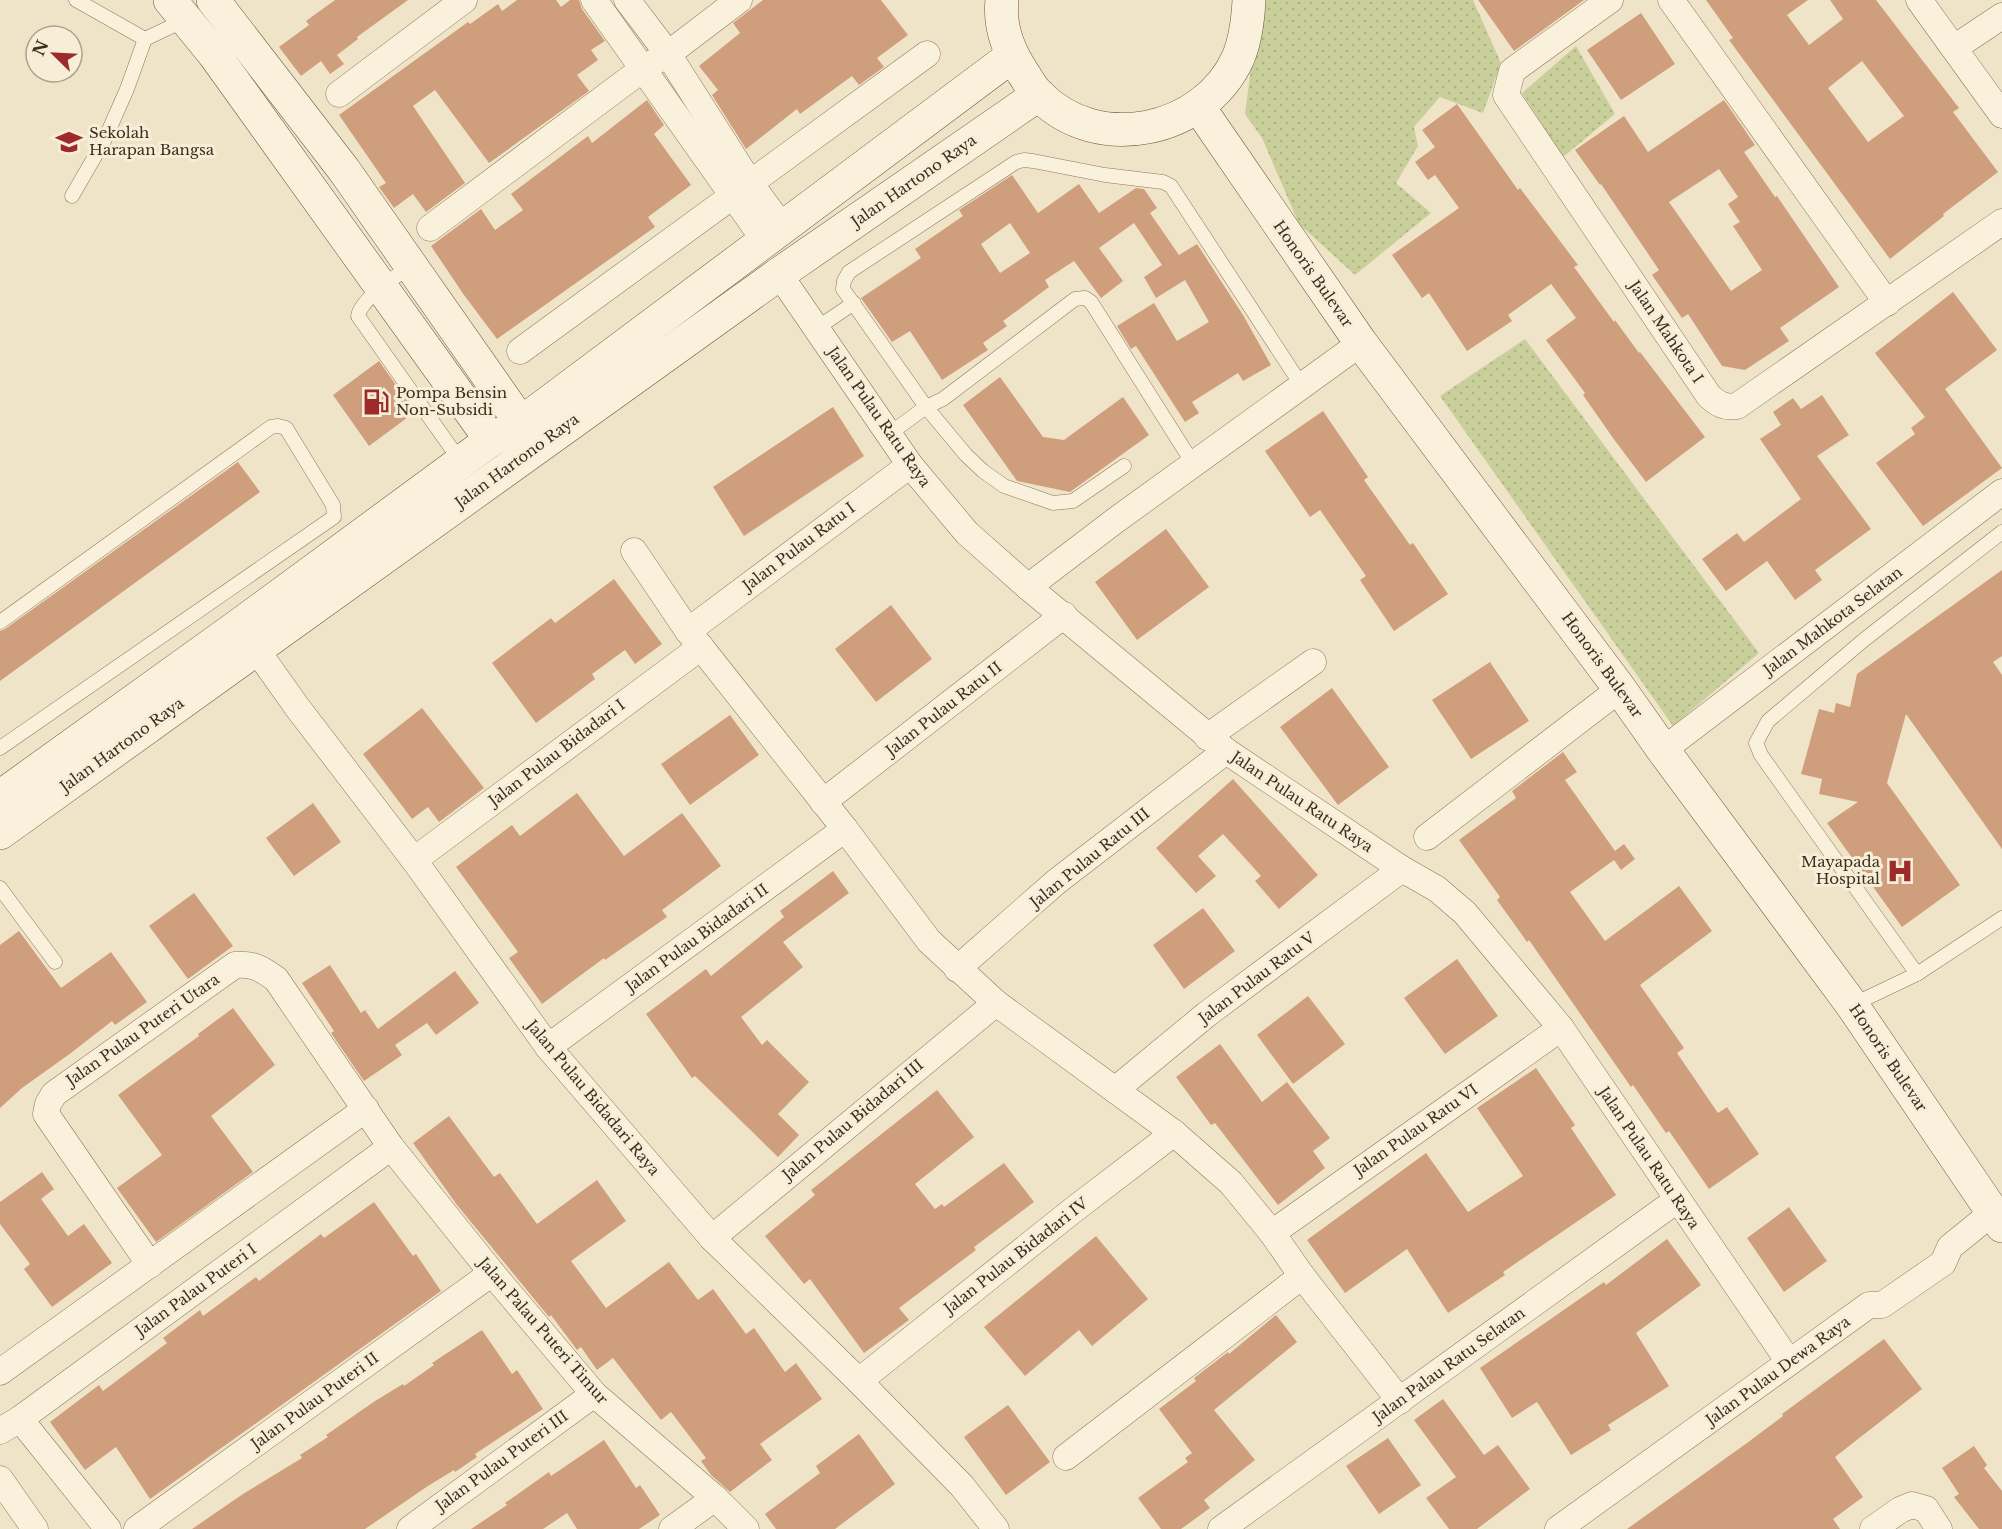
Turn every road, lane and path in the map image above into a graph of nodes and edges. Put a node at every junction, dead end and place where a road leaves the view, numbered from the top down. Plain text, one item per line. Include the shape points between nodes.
1 (76, 0) edge
2 (213, 0) edge
3 (465, 0) edge
4 (594, 0) edge
5 (627, 0) edge
6 (739, 0) edge
7 (1002, 0) edge
8 (1249, 0) edge
9 (1610, 0) edge
10 (1671, 0) edge
11 (1919, 0) edge
12 (178, 10) edge
13 (2002, 16) edge
14 (146, 39) junction
15 (1953, 48) junction
16 (668, 54) junction
17 (927, 54) dead end
18 (1012, 56) junction
19 (644, 68) junction
20 (339, 94) dead end
21 (1038, 95) junction
22 (1198, 106) junction
23 (2002, 116) edge
24 (742, 189) junction
25 (72, 196) dead end
26 (2002, 222) edge
27 (430, 228) dead end
28 (774, 234) junction
29 (412, 265) junction
30 (779, 274) junction
31 (382, 287) junction
32 (854, 303) junction
33 (1887, 303) junction
34 (817, 328) junction
35 (1361, 344) junction
36 (520, 351) dead end
37 (1302, 386) junction
38 (926, 408) junction
39 (521, 423) junction
40 (889, 434) junction
41 (491, 440) junction
42 (461, 462) junction
43 (910, 465) junction
44 (1194, 465) junction
45 (1124, 466) dead end
46 (2002, 492) edge
47 (342, 530) junction
48 (2002, 532) edge
49 (634, 551) dead end
50 (1028, 587) junction
51 (1064, 615) junction
52 (0, 622) edge
53 (247, 637) junction
54 (694, 639) junction
55 (1313, 662) dead end
56 (1620, 689) junction
57 (1216, 744) junction
58 (0, 748) edge
59 (1663, 750) junction
60 (0, 797) edge
61 (824, 802) junction
62 (845, 829) junction
63 (0, 833) edge
64 (1427, 837) dead end
65 (414, 860) junction
66 (1402, 869) junction
67 (0, 888) edge
68 (2002, 918) edge
69 (55, 962) dead end
70 (957, 969) junction
71 (1917, 974) junction
72 (996, 1003) junction
73 (1852, 1005) junction
74 (1561, 1028) junction
75 (548, 1047) junction
76 (1115, 1090) junction
77 (366, 1109) junction
78 (1174, 1133) junction
79 (391, 1147) junction
80 (1677, 1200) junction
81 (1997, 1220) edge
82 (1272, 1233) junction
83 (712, 1238) junction
84 (150, 1265) junction
85 (492, 1273) junction
86 (1302, 1276) junction
87 (1789, 1362) junction
88 (0, 1372) edge
89 (859, 1381) junction
90 (594, 1394) junction
91 (1400, 1401) junction
92 (10, 1425) edge
93 (1066, 1457) dead end
94 (0, 1479) edge
95 (715, 1498) junction
96 (35, 1529) edge
97 (108, 1529) edge
98 (137, 1529) edge
99 (410, 1529) edge
100 (672, 1529) edge
101 (746, 1529) edge
102 (996, 1529) edge
103 (1221, 1529) edge
104 (1558, 1529) edge
105 (1873, 1529) edge
106 (1939, 1529) edge

1 - 14 lane
2 - 29 street, Jalan Hartono Raya
3 - 20 street
4 - 19 street
5 - 16 street
6 - 16 street
7 - 18 street via 1004,32
8 - 22 street via 1247,28 1238,58 1221,85
9 - 33 street, Jalan Mahkota I via 1512,71 1506,95 1709,396 1720,406 1737,406
10 - 33 street
11 - 15 street
12 - 14 lane
12 - 31 street
13 - 15 street
14 - 25 lane via 105,139
15 - 23 street
16 - 19 street
16 - 24 street
17 - 24 street
18 - 21 street
18 - 28 street, Jalan Hartono Raya
19 - 24 street
19 - 27 street
21 - 22 street via 1066,116 1099,128 1133,130 1167,123
21 - 30 street, Jalan Hartono Raya
22 - 35 street, Honoris Bulevar
24 - 28 street
24 - 36 street
26 - 33 street, Jalan Mahkota I
28 - 39 street, Jalan Hartono Raya
29 - 31 lane
29 - 39 street, Jalan Hartono Raya
30 - 34 street, Jalan Pulau Ratu Raya
30 - 53 street, Jalan Hartono Raya
31 - 41 street
31 - 42 lane via 358,316
32 - 34 lane
32 - 37 lane via 843,289 849,272 1016,162 1033,160 1162,182 1171,186
32 - 38 lane
34 - 40 street, Jalan Pulau Ratu Raya
35 - 37 street
35 - 56 street, Honoris Bulevar
37 - 44 street
38 - 40 lane
38 - 44 lane via 1075,299 1085,298
38 - 45 lane via 983,471 1004,486 1039,500 1073,501
39 - 41 street, Jalan Hartono Raya
40 - 43 street, Jalan Pulau Ratu Raya
41 - 42 street, Jalan Hartono Raya
42 - 47 street, Jalan Hartono Raya
43 - 50 street, Jalan Pulau Ratu Raya via 967,534
43 - 54 street, Jalan Pulau Ratu I
44 - 50 street
46 - 59 street, Jalan Mahkota Selatan
47 - 52 lane via 333,505 286,428 271,427
47 - 53 street, Jalan Hartono Raya
47 - 58 lane
48 - 71 lane via 1768,721 1756,743
49 - 54 street
50 - 51 street, Jalan Pulau Ratu Raya
51 - 57 street, Jalan Pulau Ratu Raya
51 - 61 street, Jalan Pulau Ratu II
53 - 60 street, Jalan Hartono Raya
53 - 63 street, Jalan Hartono Raya
53 - 65 street, Jalan Pulau Bidadari Raya
54 - 61 street
54 - 65 street, Jalan Pulau Bidadari I
55 - 57 street, Jalan Pulau Ratu III
56 - 59 street, Honoris Bulevar
56 - 64 street
57 - 66 street, Jalan Pulau Ratu Raya
57 - 70 street, Jalan Pulau Ratu III
59 - 73 street, Honoris Bulevar
61 - 62 street
62 - 70 street via 929,941
62 - 75 street, Jalan Pulau Bidadari II
65 - 75 street, Jalan Pulau Bidadari Raya
66 - 74 street, Jalan Pulau Ratu Raya via 1437,889 1465,913
66 - 76 street, Jalan Pulau Ratu V via 1207,1014
67 - 69 lane
68 - 71 lane
70 - 72 street
71 - 73 lane
72 - 76 street
72 - 83 street, Jalan Pulau Bidadari III
73 - 81 street, Honoris Bulevar
74 - 80 street, Jalan Pulau Ratu Raya
74 - 82 street, Jalan Pulau Ratu VI
75 - 83 street, Jalan Pulau Bidadari Raya
76 - 78 street
77 - 79 street, Jalan Palau Puteri Timur
77 - 84 street
77 - 84 street, Jalan Pulau Puteri Utara via 276,979 259,966 246,964 235,965 54,1094 46,1114
78 - 82 street via 1231,1184
78 - 89 street, Jalan Pulau Bidadari IV
79 - 85 street, Jalan Palau Puteri Timur
79 - 92 street, Jalan Palau Puteri I
80 - 87 street, Jalan Pulau Ratu Raya
80 - 91 street, Jalan Palau Ratu Selatan
81 - 87 street, Jalan Pulau Dewa Raya via 1950,1247 1943,1263 1882,1305 1869,1305
82 - 86 street
83 - 89 street, Jalan Pulau Bidadari Raya
84 - 88 street
85 - 90 street, Jalan Palau Puteri Timur
85 - 98 street, Jalan Pulau Puteri II
86 - 91 street
86 - 93 street
87 - 104 street, Jalan Pulau Dewa Raya
89 - 102 street, Jalan Pulau Bidadari Raya via 962,1486
90 - 95 street, Jalan Palau Puteri Timur
90 - 99 street, Jalan Pulau Puteri III
91 - 103 street, Jalan Palau Ratu Selatan
92 - 97 street
94 - 96 street
95 - 100 street
95 - 101 street, Jalan Palau Puteri Timur
105 - 106 street via 1912,1505 1926,1509

